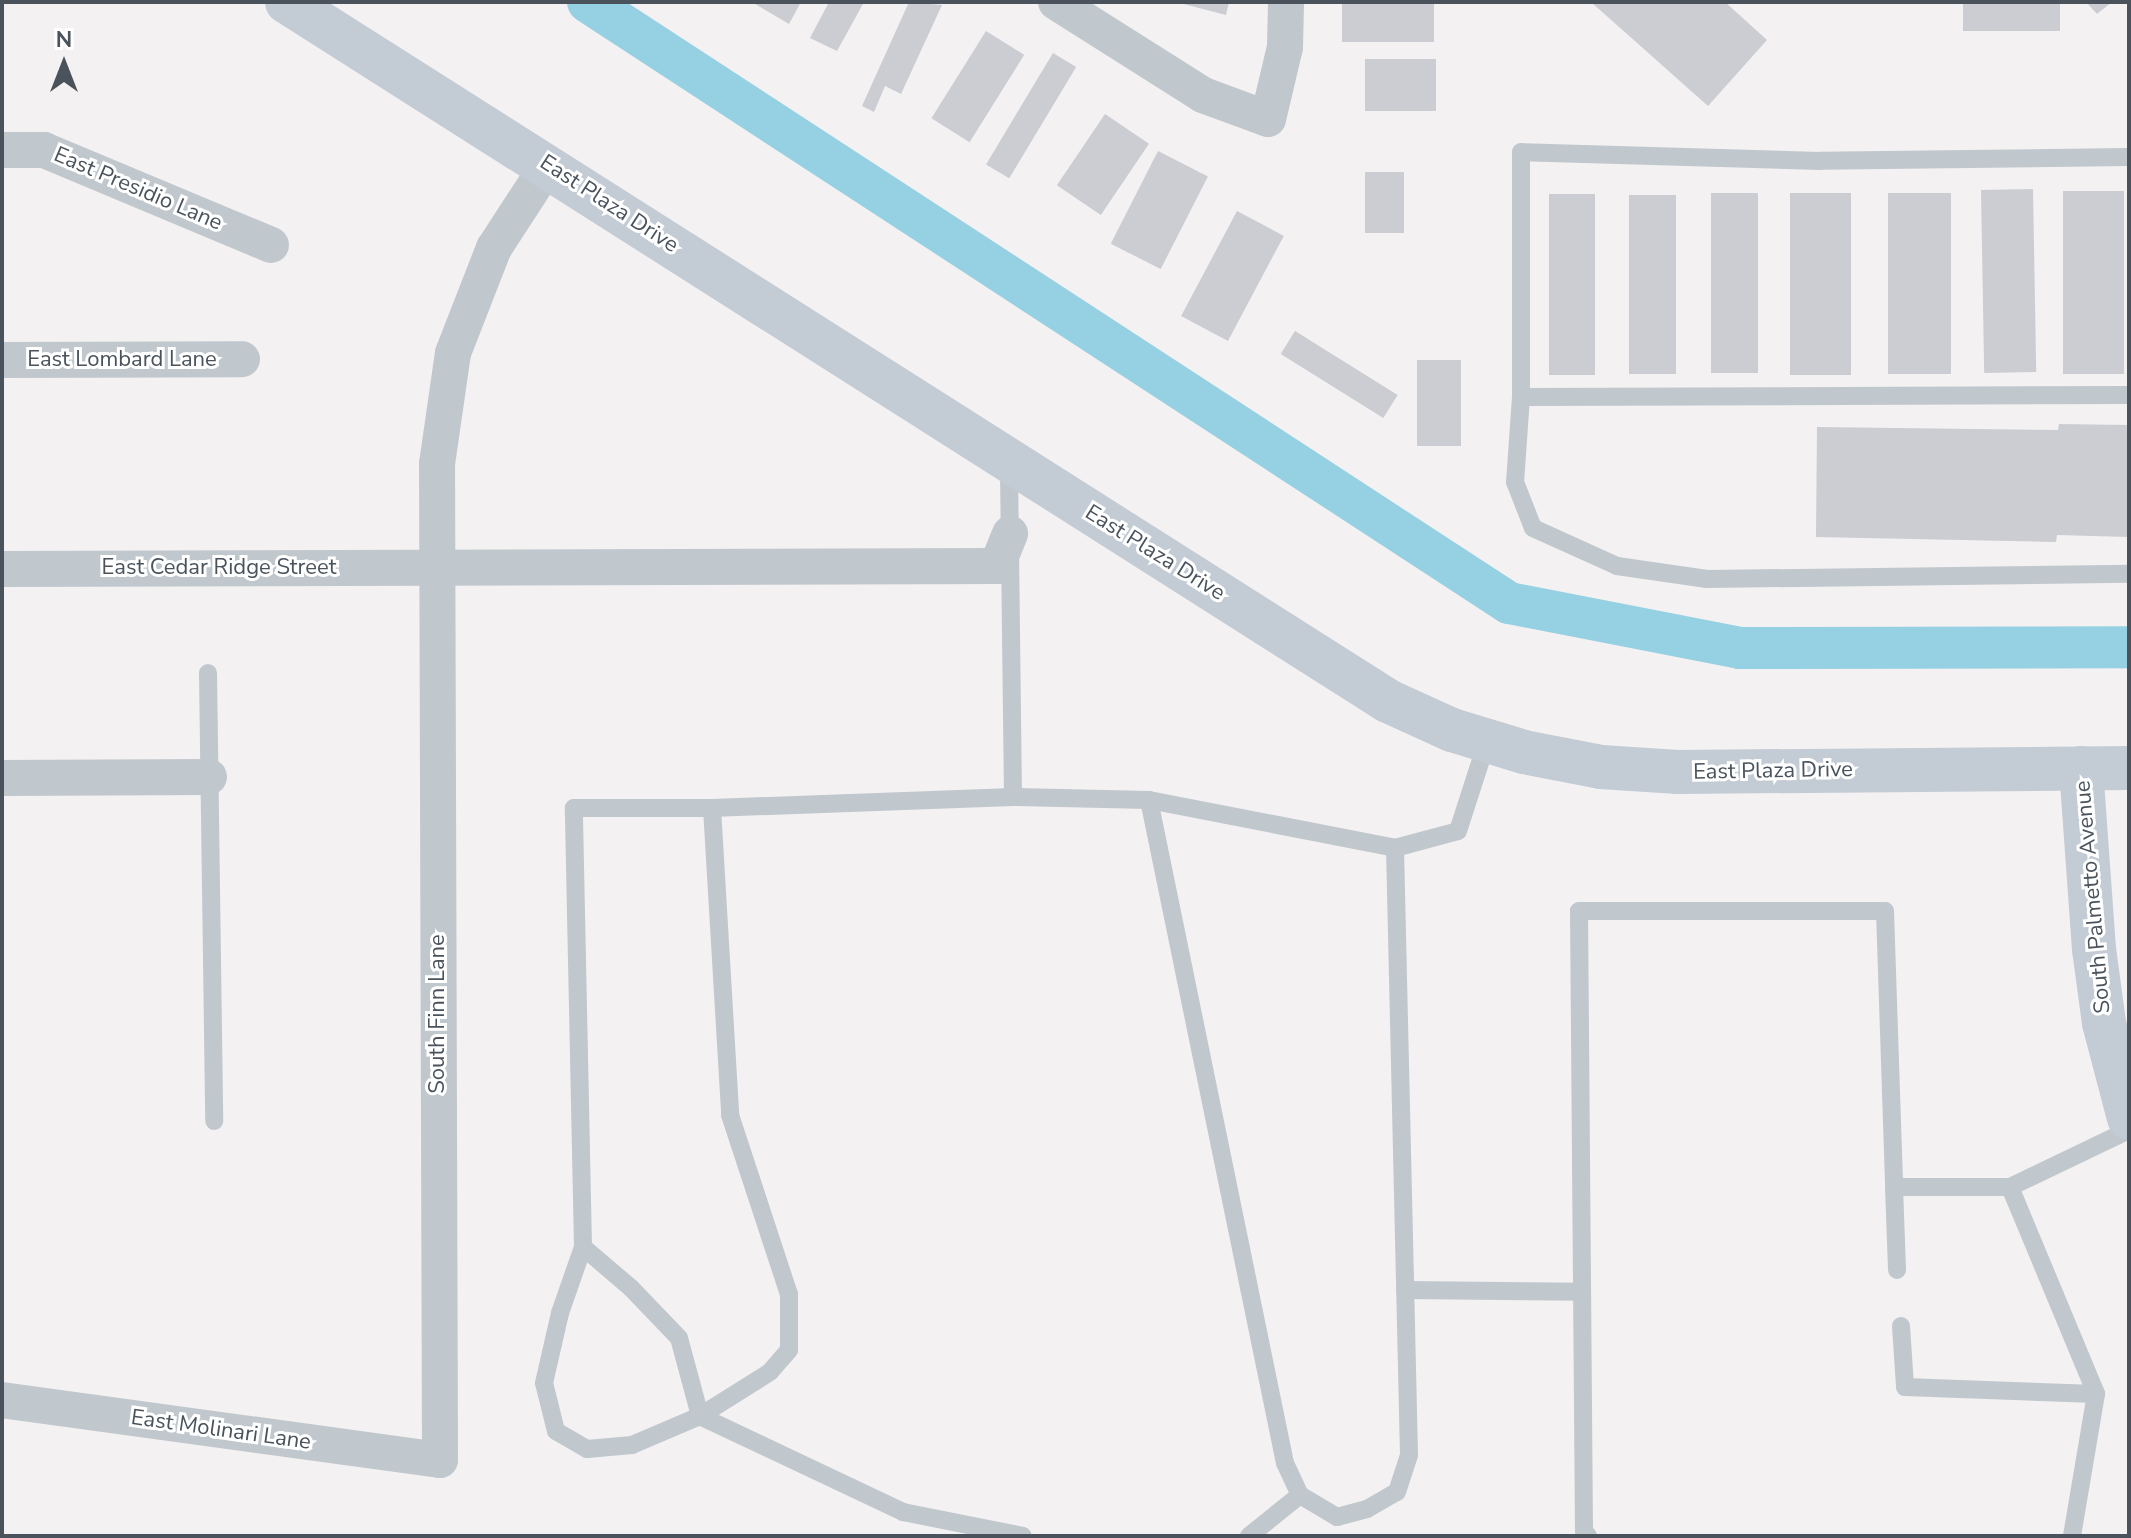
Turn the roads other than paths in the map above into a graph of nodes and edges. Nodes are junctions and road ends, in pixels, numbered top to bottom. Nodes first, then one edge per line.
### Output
1 (287, 2) edge
2 (1056, 2) edge
3 (1286, 2) edge
4 (2, 150) edge
5 (2129, 157) edge
6 (548, 165) junction
7 (271, 245) dead end
8 (242, 359) dead end
9 (2, 360) edge
10 (2129, 395) edge
11 (1521, 397) junction
12 (1009, 461) junction
13 (1010, 533) junction
14 (436, 568) junction
15 (2, 569) edge
16 (2129, 574) edge
17 (208, 673) dead end
18 (1487, 741) junction
19 (2081, 768) junction
20 (2129, 768) edge
21 (209, 777) junction
22 (2, 778) edge
23 (1013, 797) junction
24 (1149, 800) junction
25 (712, 808) junction
26 (1395, 848) junction
27 (2129, 1118) edge
28 (214, 1121) dead end
29 (2129, 1130) edge
30 (1894, 1187) junction
31 (2010, 1187) junction
32 (583, 1247) junction
33 (1897, 1270) dead end
34 (1405, 1290) junction
35 (1582, 1292) junction
36 (1901, 1326) dead end
37 (2096, 1394) junction
38 (2, 1400) edge
39 (700, 1416) junction
40 (440, 1460) joint
41 (1300, 1495) junction
42 (1023, 1536) edge
43 (1249, 1536) edge
44 (1588, 1536) edge
45 (2072, 1536) edge

1 - 6 street, East Plaza Drive
2 - 3 street
4 - 7 street, East Presidio Lane
5 - 11 lane
6 - 12 street, East Plaza Drive
6 - 14 street, South Finn Lane
8 - 9 street, East Lombard Lane
10 - 11 lane
11 - 16 lane
12 - 13 lane
12 - 18 street, East Plaza Drive
13 - 14 street, East Cedar Ridge Street
13 - 23 lane
14 - 15 street, East Cedar Ridge Street
14 - 40 street, South Finn Lane
17 - 21 lane
18 - 19 street, East Plaza Drive
18 - 26 lane
19 - 20 street, East Plaza Drive
19 - 27 street, South Palmetto Avenue
21 - 22 street
21 - 28 lane
23 - 24 lane
23 - 25 lane
24 - 26 lane
24 - 41 lane
25 - 32 lane
25 - 39 lane
26 - 34 lane
29 - 31 lane
30 - 31 lane
30 - 33 lane
30 - 35 lane
31 - 37 lane
32 - 39 lane
32 - 39 lane
34 - 35 lane
34 - 41 lane
35 - 44 lane
36 - 37 lane
37 - 45 lane
38 - 40 street, East Molinari Lane
39 - 42 lane
41 - 43 lane

